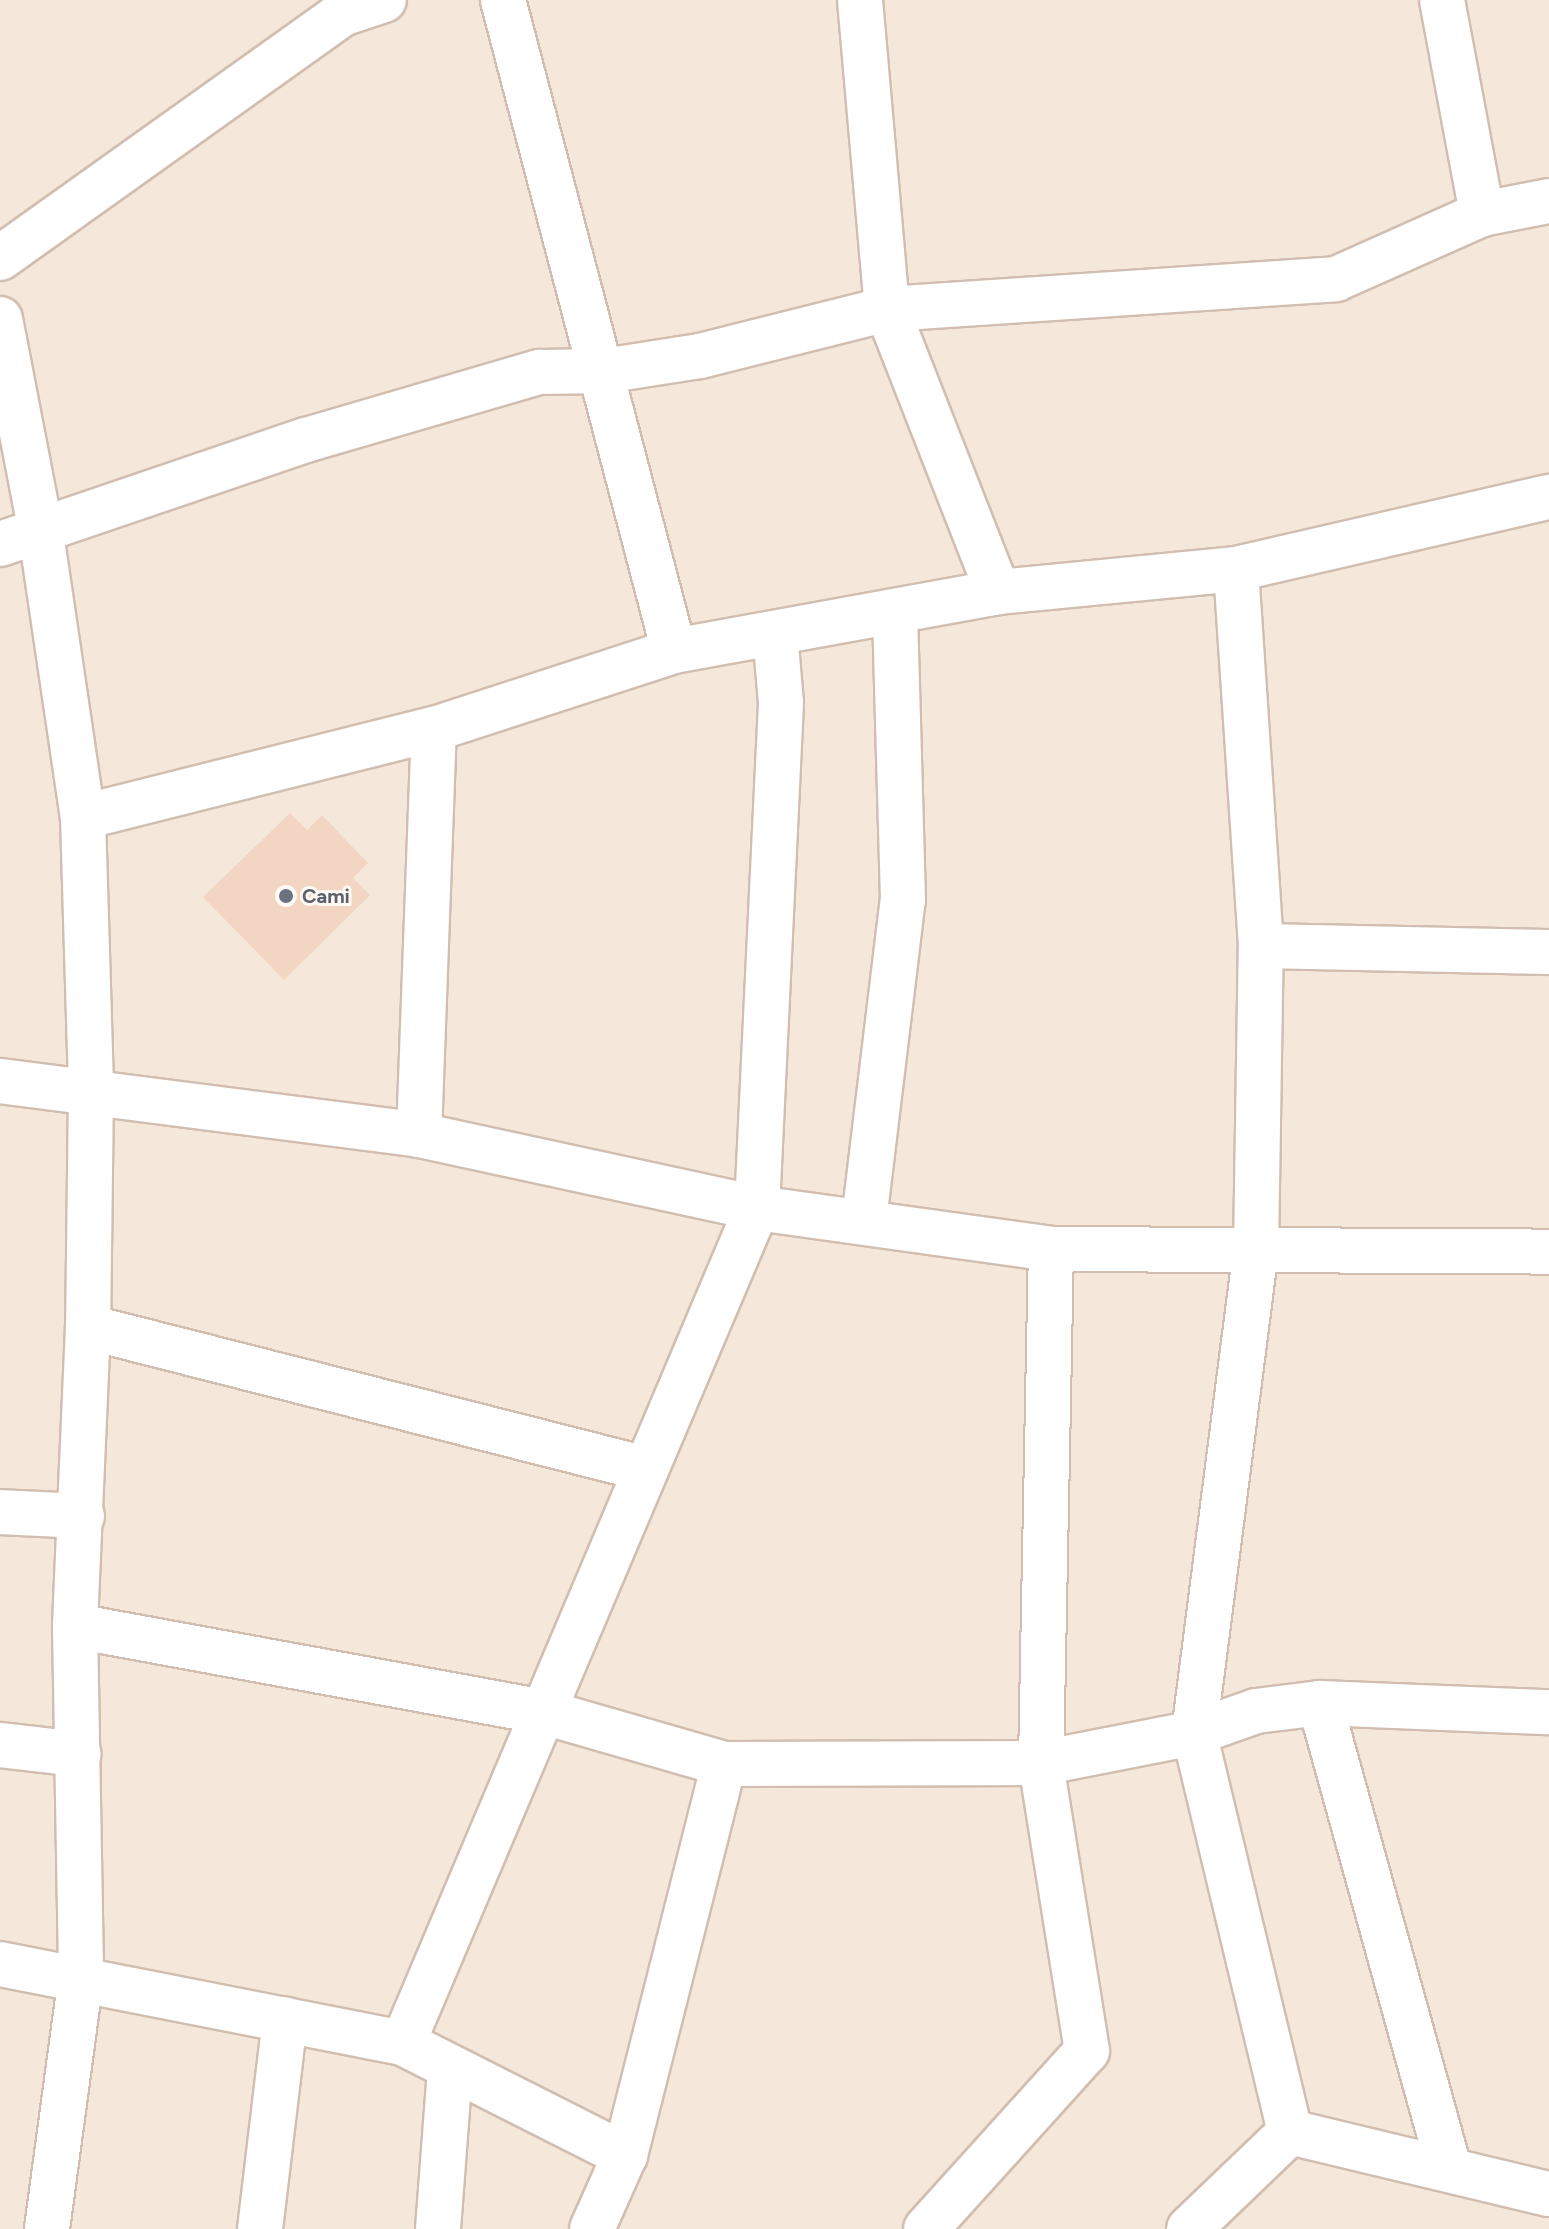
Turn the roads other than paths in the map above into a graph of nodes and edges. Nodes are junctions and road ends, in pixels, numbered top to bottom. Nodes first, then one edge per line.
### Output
1 (384, 0) edge
2 (503, 0) edge
3 (860, 0) edge
4 (1442, 0) edge
5 (1549, 201) edge
6 (1482, 214) junction
7 (0, 258) edge
8 (887, 309) junction
9 (0, 319) edge
10 (604, 371) junction
11 (1549, 497) edge
12 (40, 527) junction
13 (0, 544) edge
14 (1236, 569) junction
15 (998, 592) junction
16 (895, 612) junction
17 (775, 633) junction
18 (674, 651) junction
19 (434, 729) junction
20 (83, 817) junction
21 (1261, 946) junction
22 (1549, 952) edge
23 (0, 1081) edge
24 (91, 1089) junction
25 (419, 1135) junction
26 (757, 1208) junction
27 (864, 1220) junction
28 (1051, 1249) junction
29 (1256, 1251) junction
30 (1549, 1252) edge
31 (88, 1327) junction
32 (646, 1469) junction
33 (0, 1512) edge
34 (82, 1516) junction
35 (75, 1626) junction
36 (1320, 1703) junction
37 (1548, 1710) edge
38 (544, 1712) junction
39 (1194, 1733) junction
40 (0, 1745) edge
41 (78, 1754) junction
42 (1041, 1763) junction
43 (724, 1764) junction
44 (0, 1964) edge
45 (81, 1977) junction
46 (285, 2019) junction
47 (403, 2043) junction
48 (450, 2069) junction
49 (1290, 2132) junction
50 (625, 2155) junction
51 (1449, 2167) junction
52 (1549, 2194) edge
53 (47, 2229) edge
54 (260, 2229) edge
55 (438, 2229) edge
56 (592, 2229) edge
57 (926, 2229) edge
58 (1189, 2229) edge

1 - 7 street
2 - 10 street
3 - 8 street
4 - 6 street
5 - 6 street
6 - 8 street
8 - 10 street
8 - 15 street
9 - 12 street
10 - 12 street
10 - 18 street
11 - 14 street
12 - 13 street
12 - 20 street
14 - 15 street
14 - 21 street
15 - 16 street
16 - 17 street
16 - 27 street
17 - 18 street
17 - 26 street
18 - 19 street
19 - 20 street
19 - 25 street
20 - 24 street
21 - 22 street
21 - 29 street
23 - 24 street
24 - 25 street
24 - 31 street
25 - 26 street
26 - 27 street
26 - 32 street
27 - 28 street
28 - 29 street
28 - 42 street
29 - 30 street
29 - 39 street
31 - 32 street
31 - 34 street
32 - 38 street
33 - 34 street
34 - 35 street
35 - 38 street
35 - 41 street
36 - 37 street
36 - 39 street
36 - 51 street
38 - 43 street
38 - 47 street
39 - 42 street
39 - 49 street
40 - 41 street
41 - 45 street
42 - 43 street
42 - 57 street
43 - 50 street
44 - 45 street
45 - 46 street
45 - 53 street
46 - 47 street
46 - 54 street
47 - 48 street
48 - 50 street
48 - 55 street
49 - 51 street
49 - 58 street
50 - 56 street
51 - 52 street

